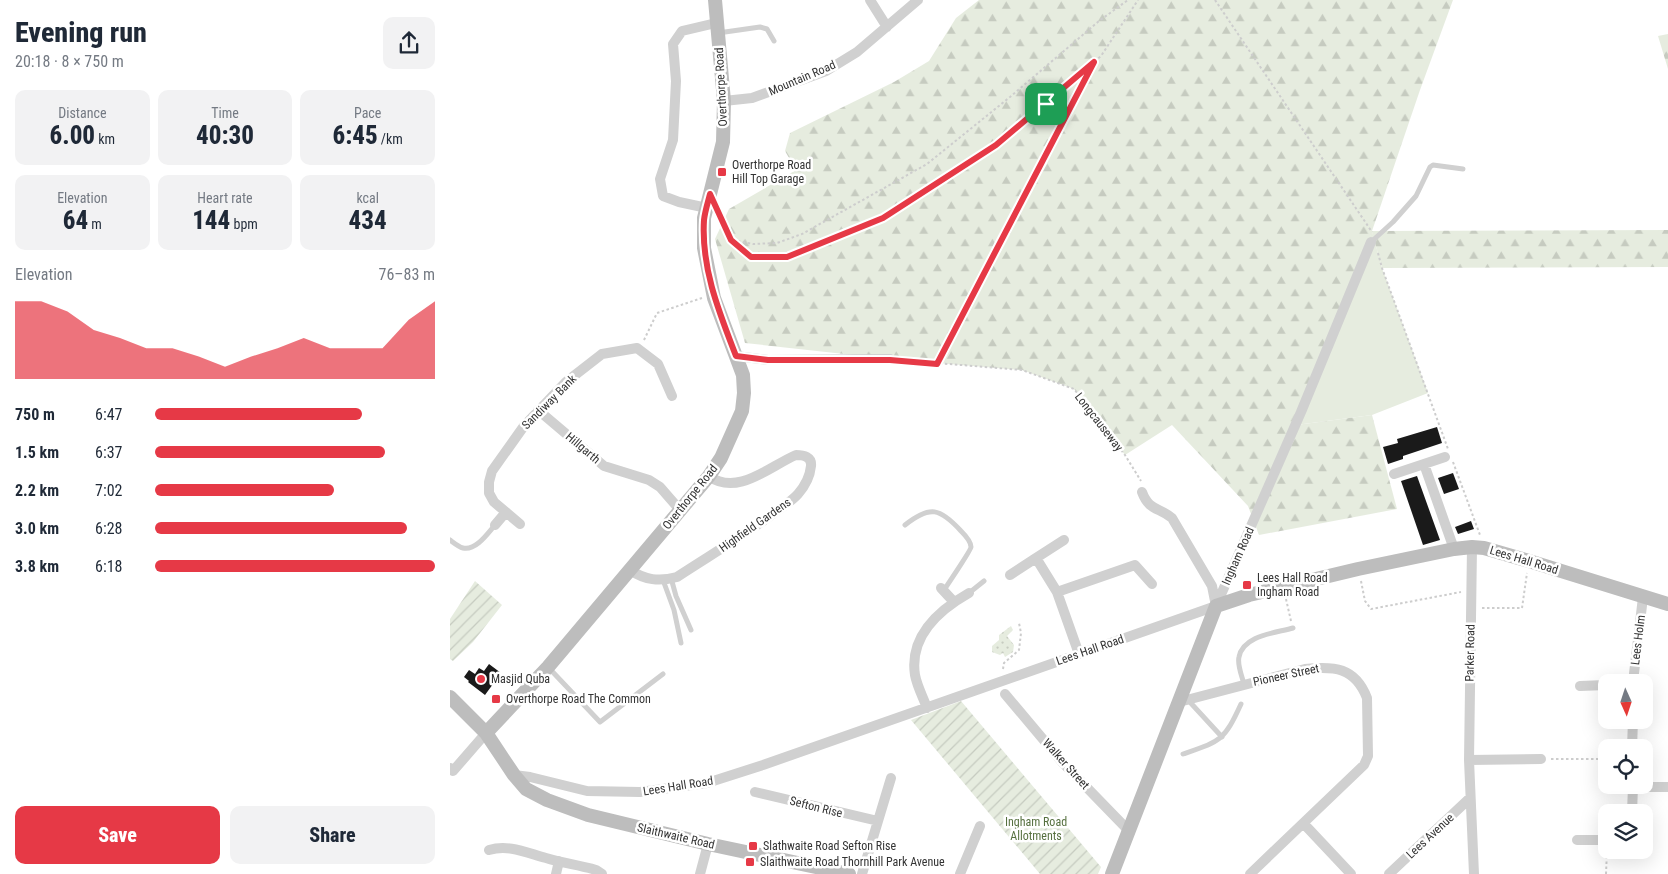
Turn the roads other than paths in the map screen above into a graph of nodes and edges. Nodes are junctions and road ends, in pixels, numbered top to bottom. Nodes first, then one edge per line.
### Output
1 (715, 0) edge
2 (870, 0) edge
3 (918, 0) edge
4 (887, 27) junction
5 (717, 28) junction
6 (774, 41) dead end
7 (724, 101) junction
8 (1463, 168) dead end
9 (707, 208) junction
10 (1371, 242) joint
11 (736, 356) junction
12 (890, 360) road end
13 (672, 396) dead end
14 (538, 410) junction
15 (1445, 457) dead end
16 (1424, 464) junction
17 (1394, 474) dead end
18 (709, 476) junction
19 (1142, 492) road end
20 (680, 510) junction
21 (506, 512) junction
22 (520, 524) dead end
23 (495, 525) joint
24 (905, 525) dead end
25 (450, 540) edge
26 (1064, 540) dead end
27 (1472, 547) junction
28 (1454, 549) junction
29 (1036, 558) junction
30 (630, 570) junction
31 (1010, 575) dead end
32 (667, 579) junction
33 (984, 581) dead end
34 (1152, 584) dead end
35 (943, 589) joint
36 (1057, 592) junction
37 (969, 593) joint
38 (1643, 598) junction
39 (954, 602) junction
40 (1668, 604) edge
41 (1216, 606) junction
42 (1293, 628) road end
43 (691, 630) dead end
44 (681, 643) dead end
45 (1078, 654) junction
46 (548, 667) junction
47 (663, 674) dead end
48 (1634, 674) edge
49 (1244, 684) junction
50 (1580, 686) dead end
51 (1598, 686) edge
52 (1005, 694) dead end
53 (450, 697) edge
54 (1183, 701) junction
55 (1241, 704) dead end
56 (927, 708) junction
57 (486, 733) junction
58 (1222, 737) junction
59 (1183, 754) dead end
60 (1541, 759) road end
61 (1469, 760) junction
62 (450, 768) edge
63 (514, 775) junction
64 (891, 778) dead end
65 (1653, 787) edge
66 (1668, 787) edge
67 (755, 792) dead end
68 (1470, 798) junction
69 (878, 821) junction
70 (1304, 824) junction
71 (980, 826) dead end
72 (1129, 831) junction
73 (1578, 840) dead end
74 (1598, 840) edge
75 (708, 844) junction
76 (489, 850) dead end
77 (560, 861) junction
78 (1114, 873) edge
79 (556, 874) edge
80 (602, 874) edge
81 (700, 874) edge
82 (849, 874) edge
83 (862, 874) edge
84 (960, 874) edge
85 (1250, 874) edge
86 (1351, 874) edge
87 (1389, 874) edge
88 (1474, 874) edge

1 - 5 street, Overthorpe Road
2 - 4 street
3 - 4 street, Mountain Road
4 - 7 street, Mountain Road
5 - 6 lane
5 - 7 street, Overthorpe Road
5 - 9 street
7 - 9 street, Overthorpe Road
8 - 10 lane
9 - 11 street, Overthorpe Road
10 - 41 street, Ingham Road
11 - 12 street
11 - 18 street, Overthorpe Road
13 - 14 street, Sandiway Bank
14 - 20 street, Hillgarth
14 - 21 street, Sandiway Bank
15 - 16 street
16 - 17 street
16 - 28 street
18 - 20 street, Overthorpe Road
18 - 32 street, Highfield Gardens
19 - 41 street
20 - 30 street, Overthorpe Road
21 - 22 street, Sandiway Bank
21 - 23 street
23 - 25 lane
24 - 35 lane
26 - 29 street
27 - 28 street, Lees Hall Road
27 - 38 street, Lees Hall Road
27 - 61 street, Parker Road
28 - 41 street, Lees Hall Road
29 - 31 street
29 - 36 street
30 - 32 street
30 - 46 street, Overthorpe Road
32 - 43 lane
32 - 44 lane
33 - 37 lane
34 - 36 street
35 - 39 street
36 - 45 street
37 - 39 street
38 - 40 street, Lees Hall Road
38 - 48 street, Lees Holm
39 - 56 street
41 - 45 street, Lees Hall Road
41 - 54 street, Ingham Road
42 - 49 lane
45 - 56 street, Lees Hall Road
46 - 47 lane
46 - 57 street, Overthorpe Road
49 - 54 street, Pioneer Street
49 - 70 street, Pioneer Street
50 - 51 street
52 - 72 street, Walker Street
53 - 57 street, Slaithwaite Road
54 - 58 lane
54 - 72 street, Ingham Road
55 - 58 lane
56 - 63 street, Lees Hall Road
57 - 62 street
57 - 63 street, Slaithwaite Road
58 - 59 lane
60 - 61 street
61 - 68 street, Parker Road
63 - 75 street, Slaithwaite Road
64 - 69 street
65 - 66 street
67 - 69 street, Sefton Rise
68 - 87 street, Lees Avenue
68 - 88 street, Parker Road
69 - 83 street
70 - 85 street, Pioneer Street
70 - 86 street
71 - 84 street
72 - 78 street, Ingham Road
73 - 74 street
75 - 81 street
75 - 82 street, Slaithwaite Road
76 - 77 street
77 - 79 street
77 - 80 street

